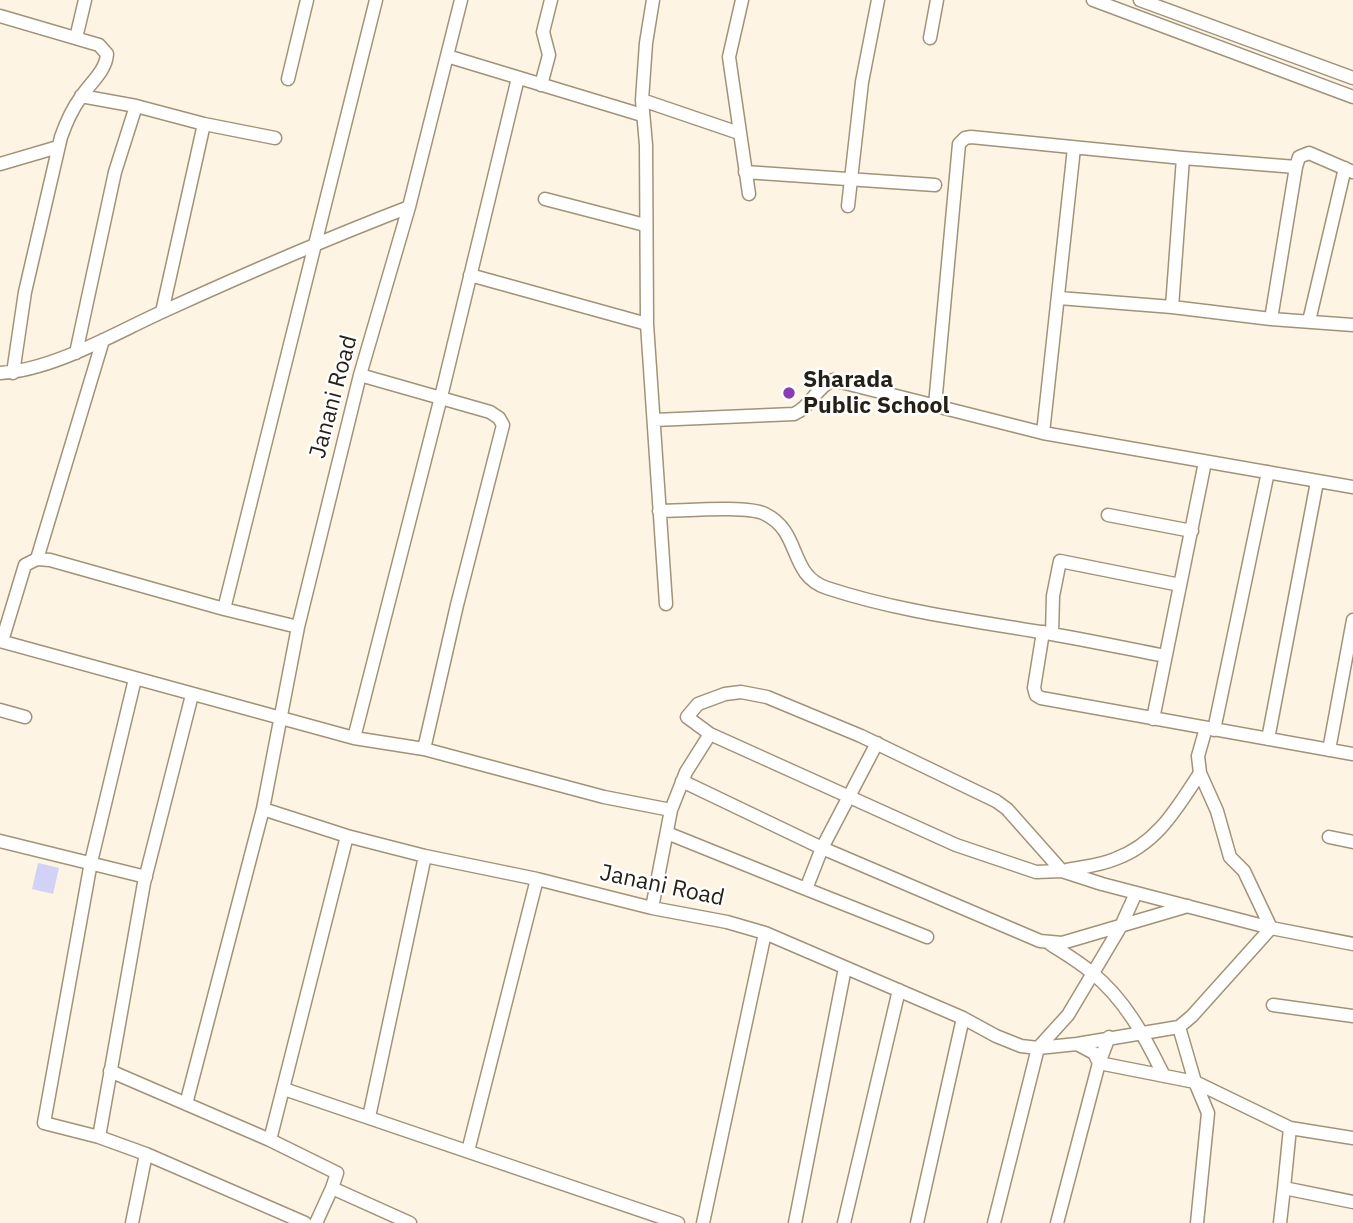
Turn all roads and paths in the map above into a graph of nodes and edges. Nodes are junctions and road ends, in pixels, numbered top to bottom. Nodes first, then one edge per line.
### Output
1 (85, 0) edge
2 (307, 0) edge
3 (376, 0) edge
4 (461, 0) edge
5 (551, 0) edge
6 (653, 0) edge
7 (742, 0) edge
8 (878, 0) edge
9 (937, 0) edge
10 (1093, 0) edge
11 (1140, 0) edge
12 (0, 16) edge
13 (930, 37) dead end
14 (76, 38) junction
15 (447, 56) junction
16 (518, 78) junction
17 (1353, 78) edge
18 (288, 79) dead end
19 (541, 85) junction
20 (81, 96) junction
21 (1353, 97) edge
22 (642, 100) junction
23 (136, 106) junction
24 (642, 115) junction
25 (204, 124) junction
26 (739, 133) junction
27 (275, 138) dead end
28 (58, 146) junction
29 (1074, 148) junction
30 (1183, 158) junction
31 (0, 164) edge
32 (1296, 167) junction
33 (1349, 170) edge
34 (745, 172) junction
35 (851, 179) junction
36 (934, 185) dead end
37 (749, 194) dead end
38 (545, 199) dead end
39 (848, 206) dead end
40 (409, 207) junction
41 (645, 225) junction
42 (314, 243) junction
43 (470, 275) junction
44 (1059, 298) junction
45 (1172, 307) junction
46 (162, 312) junction
47 (1271, 319) junction
48 (1309, 321) junction
49 (647, 324) junction
50 (1353, 325) edge
51 (103, 340) junction
52 (76, 352) junction
53 (6, 373) edge
54 (359, 375) junction
55 (441, 397) junction
56 (935, 405) junction
57 (654, 420) junction
58 (1043, 433) junction
59 (1205, 462) junction
60 (1268, 472) junction
61 (1317, 481) junction
62 (1353, 487) edge
63 (659, 511) junction
64 (1108, 515) dead end
65 (1192, 531) junction
66 (37, 559) junction
67 (1180, 585) junction
68 (666, 604) dead end
69 (224, 609) junction
70 (1353, 620) edge
71 (298, 627) junction
72 (1048, 633) junction
73 (1, 641) edge
74 (1165, 656) junction
75 (135, 679) junction
76 (192, 695) junction
77 (0, 710) edge
78 (25, 717) dead end
79 (281, 718) junction
80 (1153, 719) junction
81 (1210, 729) junction
82 (710, 734) junction
83 (355, 738) junction
84 (1268, 739) junction
85 (877, 743) junction
86 (424, 749) junction
87 (1329, 750) junction
88 (1353, 754) edge
89 (1200, 773) junction
90 (682, 781) junction
91 (849, 797) junction
92 (263, 809) junction
93 (670, 810) junction
94 (667, 833) junction
95 (347, 836) junction
96 (1329, 837) dead end
97 (0, 842) edge
98 (1353, 842) edge
99 (822, 848) junction
100 (425, 856) junction
101 (91, 862) junction
102 (1062, 871) junction
103 (146, 877) junction
104 (537, 879) junction
105 (806, 889) junction
106 (1136, 892) junction
107 (1189, 906) junction
108 (652, 908) junction
109 (1121, 926) junction
110 (1271, 928) junction
111 (765, 933) junction
112 (927, 937) dead end
113 (1048, 942) junction
114 (1353, 944) edge
115 (845, 968) junction
116 (1093, 972) junction
117 (899, 990) junction
118 (1273, 1005) dead end
119 (1353, 1016) edge
120 (963, 1018) junction
121 (1179, 1027) junction
122 (1142, 1031) junction
123 (1110, 1037) junction
124 (1077, 1044) junction
125 (1038, 1048) junction
126 (1099, 1063) junction
127 (110, 1071) junction
128 (1164, 1076) junction
129 (1195, 1082) junction
130 (284, 1089) junction
131 (186, 1104) junction
132 (369, 1117) junction
133 (1290, 1128) junction
134 (99, 1137) junction
135 (1353, 1138) edge
136 (270, 1140) junction
137 (468, 1152) junction
138 (146, 1154) junction
139 (332, 1188) junction
140 (1284, 1188) junction
141 (1353, 1202) edge
142 (382, 1217) edge
143 (132, 1223) edge
144 (304, 1223) edge
145 (316, 1223) edge
146 (410, 1223) edge
147 (678, 1223) edge
148 (704, 1223) edge
149 (795, 1223) edge
150 (844, 1223) edge
151 (916, 1223) edge
152 (994, 1223) edge
153 (1057, 1223) edge
154 (1197, 1223) edge
155 (1280, 1223) edge

1 - 14 street
2 - 18 street
3 - 42 street
4 - 15 street, Janani Road
5 - 19 street
6 - 22 street
7 - 26 street
8 - 35 street
9 - 13 street
10 - 21 street
11 - 17 street
12 - 14 street
14 - 20 street
15 - 16 street
15 - 40 street, Janani Road
16 - 19 street
16 - 43 street
19 - 24 street
20 - 23 street
20 - 28 street
22 - 24 street
22 - 26 street
23 - 25 street
23 - 52 street
24 - 41 street
25 - 27 street
25 - 46 street
26 - 34 street
28 - 31 street
28 - 53 street
29 - 30 street
29 - 44 street
29 - 56 street
30 - 32 street
30 - 45 street
32 - 33 street
32 - 47 street
33 - 48 street
34 - 35 street
34 - 37 street
35 - 36 street
35 - 39 street
38 - 41 street
40 - 42 street
40 - 54 street, Janani Road
41 - 49 street
42 - 46 street
42 - 69 street
43 - 49 street
43 - 55 street
44 - 45 street
44 - 58 street
45 - 47 street
46 - 51 street
47 - 48 street
48 - 50 street
49 - 57 street
51 - 52 street
51 - 66 street
52 - 53 street
54 - 55 street
54 - 71 street, Janani Road
55 - 83 street
55 - 86 street
56 - 57 street
56 - 58 street
57 - 63 street
58 - 59 street
59 - 60 street
59 - 65 street
60 - 61 street
60 - 81 street
61 - 62 street
61 - 84 street
63 - 68 street
63 - 72 street
64 - 65 street
65 - 67 street
66 - 69 street
66 - 73 street
67 - 72 street
67 - 74 street
69 - 71 street
70 - 87 street
71 - 79 street, Janani Road
72 - 74 street
72 - 80 street
73 - 75 street
74 - 80 street
75 - 76 street
75 - 101 street
76 - 79 street
76 - 103 street
77 - 78 street
79 - 83 street
79 - 92 street, Janani Road
80 - 81 street
81 - 84 street
81 - 89 street
82 - 85 street
82 - 90 street
82 - 91 street
83 - 86 street
84 - 87 street
85 - 91 street
85 - 102 street
86 - 93 street
87 - 88 street
89 - 102 street
89 - 110 street
90 - 93 street
90 - 99 street
91 - 99 street
91 - 102 street
92 - 95 street, Janani Road
92 - 131 street, Janani Road
93 - 94 street
94 - 105 street
94 - 108 street
95 - 100 street, Janani Road
95 - 130 street
96 - 98 street
97 - 101 street
99 - 105 street
99 - 113 street
100 - 104 street, Janani Road
100 - 132 street
101 - 103 street
101 - 134 street
102 - 106 street
103 - 127 street
104 - 108 street, Janani Road
104 - 137 street
105 - 112 street
106 - 107 street
106 - 109 street
107 - 109 street
107 - 110 street
108 - 111 street, Janani Road
109 - 113 street
109 - 116 street
110 - 114 street
110 - 121 street
111 - 115 street, Janani Road
111 - 148 street
113 - 116 street
115 - 117 street, Janani Road
115 - 149 street
116 - 122 street
116 - 125 street
117 - 120 street, Janani Road
117 - 150 street
118 - 119 street
120 - 125 street, Janani Road
120 - 151 street
121 - 122 street
121 - 129 street
122 - 123 street
122 - 128 street
123 - 124 street
123 - 126 street
124 - 125 street
124 - 126 street
125 - 152 street
126 - 128 street
126 - 153 street
127 - 131 street
127 - 134 street
128 - 129 street
129 - 133 street
129 - 154 street
130 - 132 street
130 - 136 street
131 - 136 street
132 - 137 street
133 - 135 street
133 - 140 street
134 - 138 street
136 - 139 street
137 - 147 street
138 - 143 street
138 - 144 street
139 - 142 street
139 - 145 street
140 - 141 street
140 - 155 street
142 - 146 street

